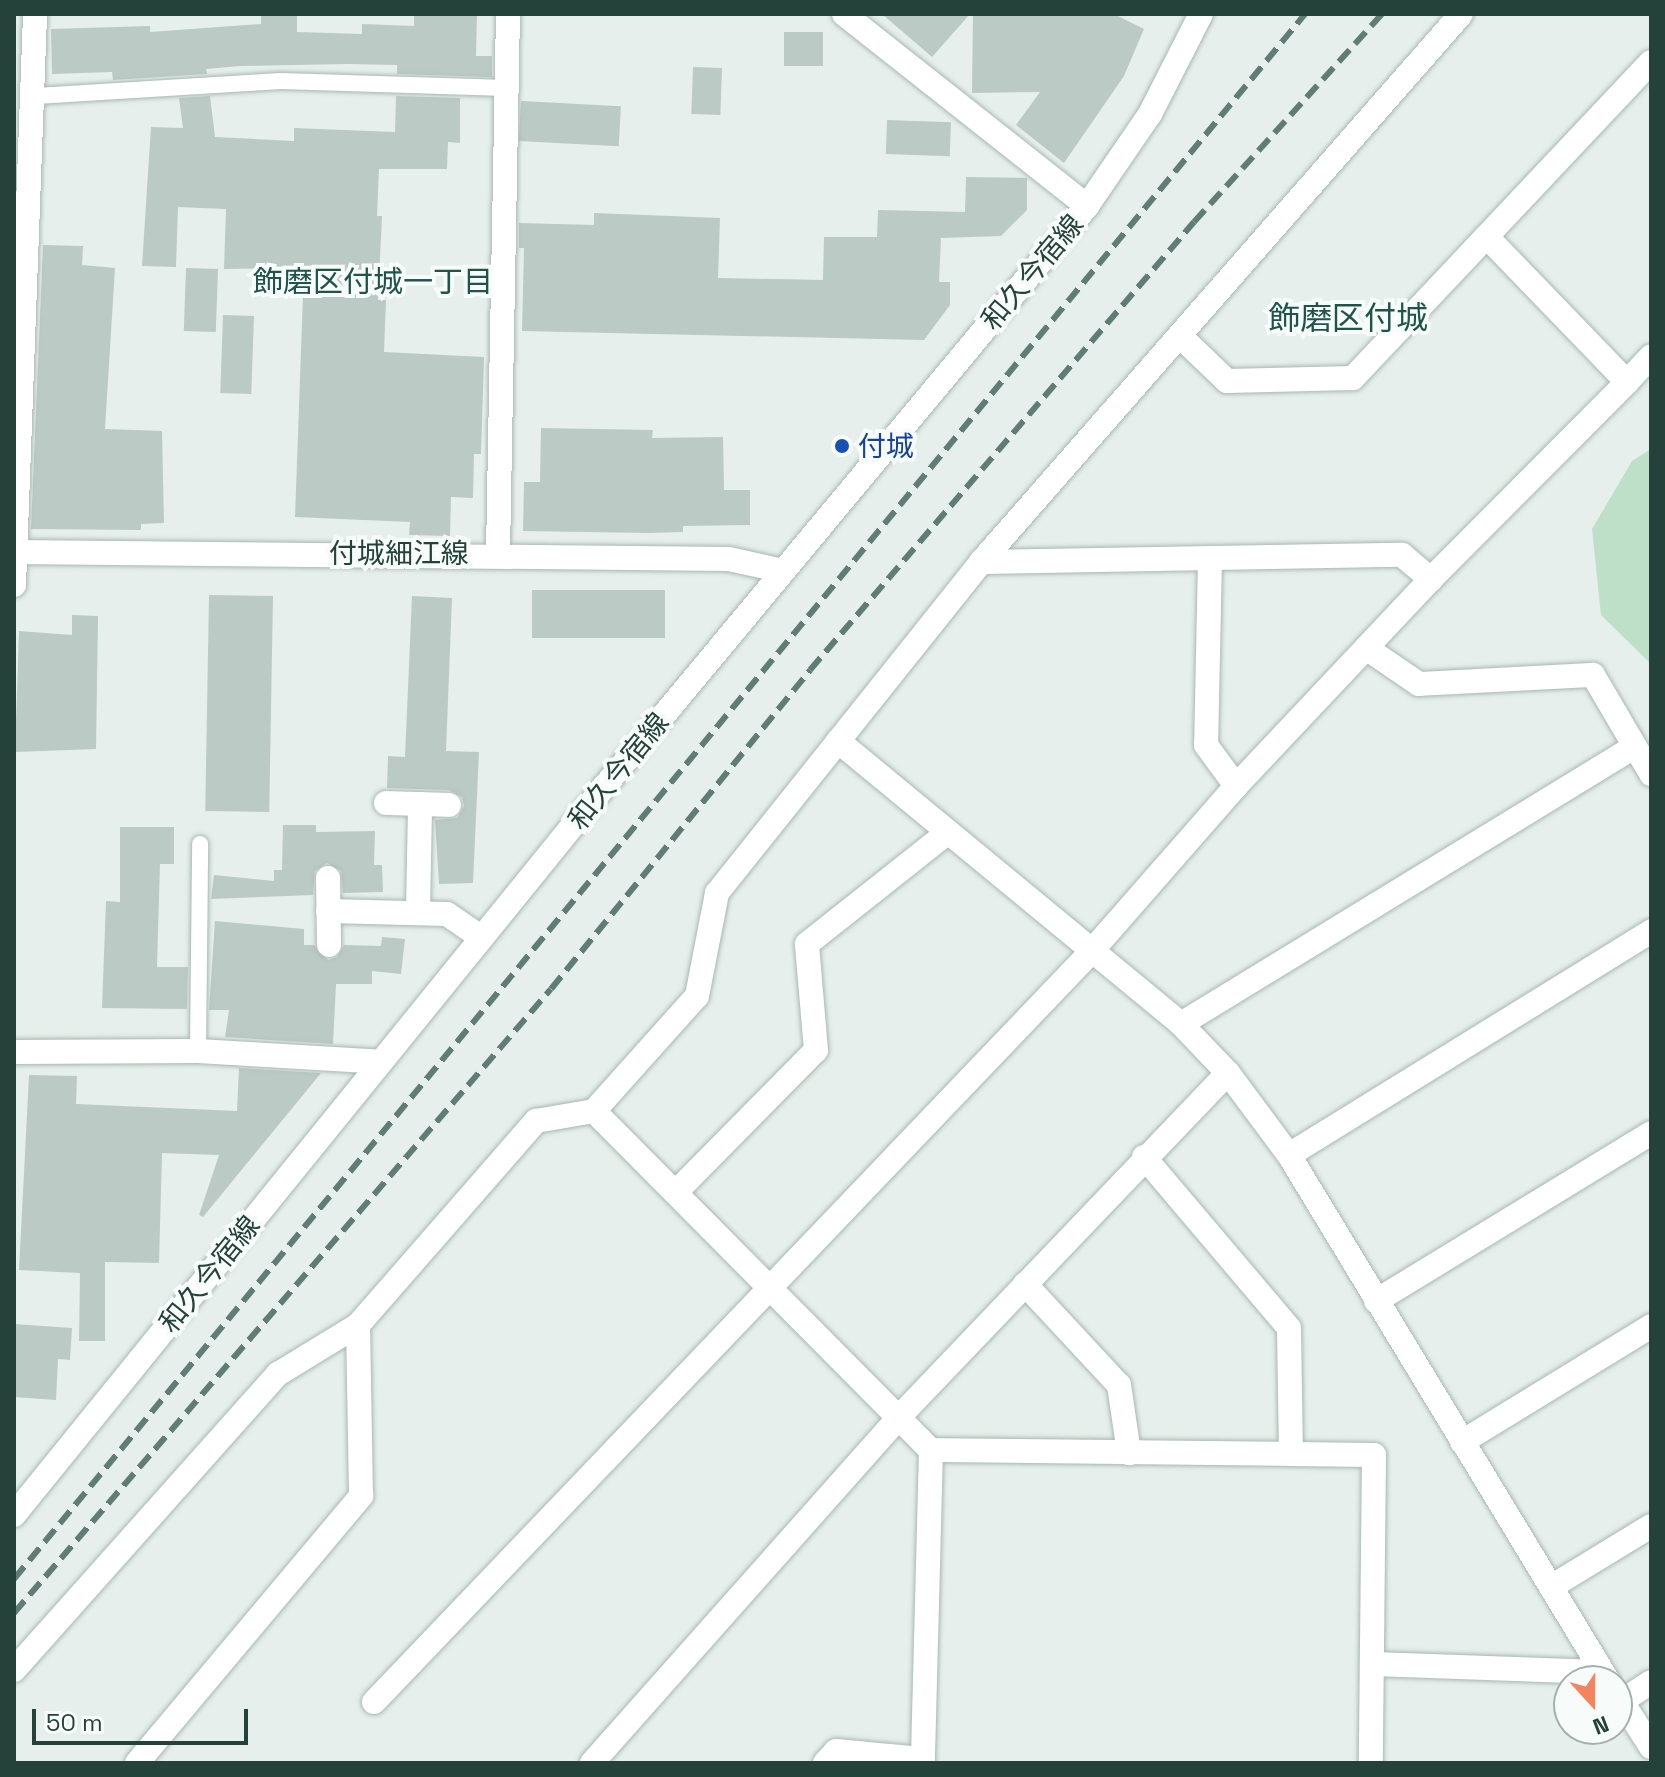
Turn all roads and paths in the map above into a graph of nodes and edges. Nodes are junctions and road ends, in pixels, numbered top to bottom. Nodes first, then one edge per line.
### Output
1 (35, 14) edge
2 (508, 14) edge
3 (844, 14) edge
4 (1201, 14) edge
5 (1461, 14) edge
6 (1651, 62) edge
7 (28, 82) edge
8 (507, 88) junction
9 (1087, 206) junction
10 (1487, 237) junction
11 (1180, 336) junction
12 (1651, 356) edge
13 (1627, 382) junction
14 (15, 552) edge
15 (498, 553) junction
16 (1210, 559) junction
17 (981, 562) junction
18 (783, 571) junction
19 (1431, 579) junction
20 (14, 585) edge
21 (1366, 648) junction
22 (838, 741) junction
23 (1634, 747) junction
24 (1651, 774) edge
25 (1236, 786) junction
26 (386, 803) dead end
27 (420, 804) junction
28 (449, 805) dead end
29 (947, 833) junction
30 (200, 844) dead end
31 (328, 878) dead end
32 (328, 911) junction
33 (418, 912) junction
34 (1651, 931) edge
35 (482, 938) junction
36 (329, 945) dead end
37 (1090, 953) junction
38 (1181, 1024) junction
39 (198, 1051) junction
40 (14, 1052) edge
41 (381, 1062) junction
42 (1228, 1073) junction
43 (594, 1111) junction
44 (1651, 1133) edge
45 (1289, 1155) junction
46 (1144, 1157) junction
47 (676, 1192) junction
48 (1025, 1284) junction
49 (768, 1285) junction
50 (1376, 1301) junction
51 (358, 1325) junction
52 (1651, 1326) edge
53 (899, 1417) junction
54 (1462, 1442) junction
55 (931, 1450) junction
56 (1129, 1453) junction
57 (1291, 1454) junction
58 (14, 1515) edge
59 (1651, 1526) edge
60 (1551, 1587) junction
61 (1372, 1664) junction
62 (1599, 1665) edge
63 (14, 1670) edge
64 (1553, 1681) edge
65 (374, 1702) dead end
66 (1633, 1719) edge
67 (1651, 1747) edge
68 (923, 1761) edge
69 (137, 1763) edge
70 (592, 1763) edge
71 (825, 1763) edge
72 (1371, 1763) edge

1 - 7 street
2 - 8 street
3 - 9 street
4 - 9 street, 和久今宿線
5 - 11 street
6 - 10 street
7 - 8 lane
7 - 14 street
8 - 15 street
9 - 18 street, 和久今宿線
10 - 11 street
10 - 13 street
11 - 17 street
12 - 13 street
13 - 19 street
14 - 15 street, 付城細江線
14 - 20 street
15 - 18 street, 付城細江線
16 - 17 street
16 - 19 street
16 - 25 street
17 - 22 street
18 - 35 street, 和久今宿線
19 - 21 street
21 - 23 street
21 - 25 street
22 - 29 street
22 - 43 street
23 - 24 street
23 - 38 street
25 - 37 street
26 - 27 street
27 - 28 street
27 - 33 street
29 - 37 street
29 - 47 street
30 - 39 lane
31 - 32 street
32 - 33 street
32 - 36 street
33 - 35 street
34 - 45 street
35 - 41 street, 和久今宿線
37 - 38 street
37 - 49 street
38 - 42 street
39 - 40 street
39 - 41 street
41 - 58 street, 和久今宿線
42 - 45 street
42 - 46 street
43 - 47 street
43 - 51 street
44 - 50 street
45 - 50 street
46 - 48 street
46 - 57 street
47 - 49 street
48 - 53 street
48 - 56 street
49 - 53 street
49 - 65 street
50 - 54 street
51 - 63 street
51 - 69 street
52 - 54 street
53 - 55 street
53 - 70 street
54 - 60 street
55 - 56 street
55 - 68 street
56 - 57 street
57 - 61 street
59 - 60 street
60 - 62 street
61 - 64 street
61 - 72 street
66 - 67 street
68 - 71 street

